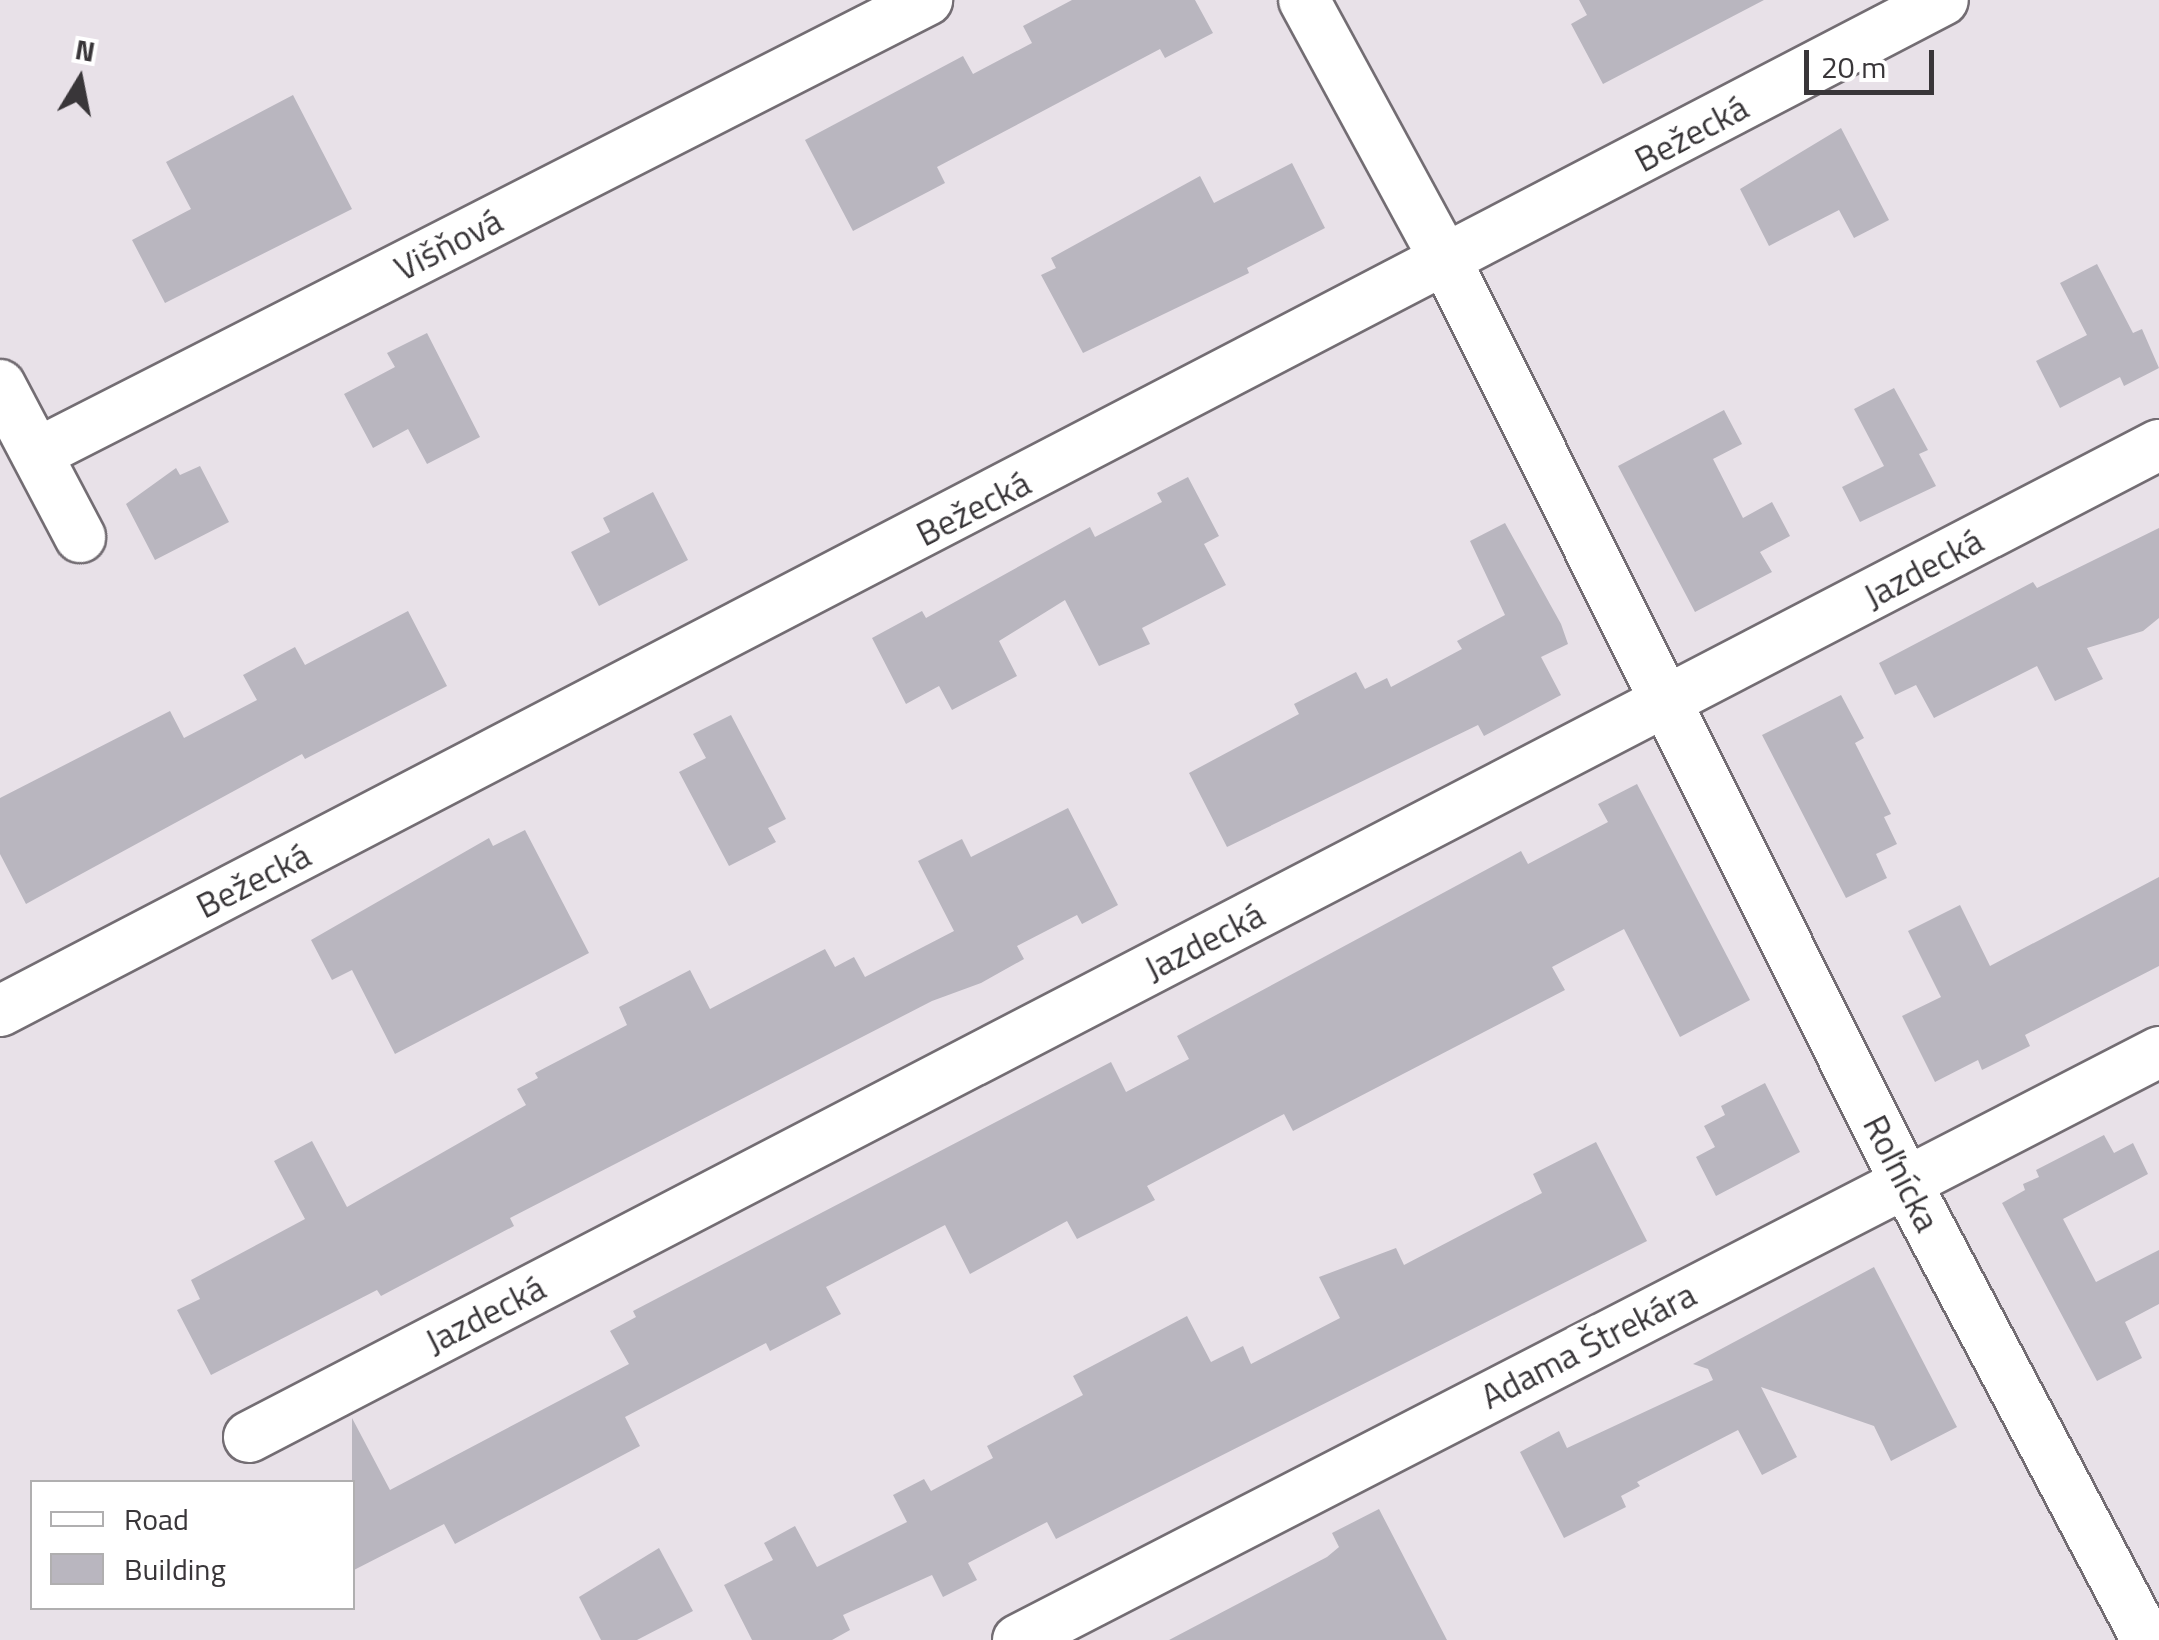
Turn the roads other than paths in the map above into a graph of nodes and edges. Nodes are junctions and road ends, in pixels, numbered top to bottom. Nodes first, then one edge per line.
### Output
1 (927, 0) edge
2 (1304, 0) edge
3 (1943, 0) edge
4 (1447, 263) junction
5 (0, 385) edge
6 (2159, 444) edge
7 (38, 453) junction
8 (80, 538) dead end
9 (1667, 702) junction
10 (0, 1011) edge
11 (2159, 1052) edge
12 (1905, 1181) junction
13 (249, 1436) dead end
14 (1018, 1640) edge
15 (2147, 1640) edge

1 - 7 street, Višňová
2 - 4 street, Roľnícka
3 - 4 street, Bežecká
4 - 9 street, Roľnícka
4 - 10 street, Bežecká
5 - 7 street
6 - 9 street, Jazdecká
7 - 8 street
9 - 12 street, Roľnícka
9 - 13 street, Jazdecká
11 - 12 street, Adama Štrekára
12 - 14 street, Adama Štrekára
12 - 15 street, Roľnícka

